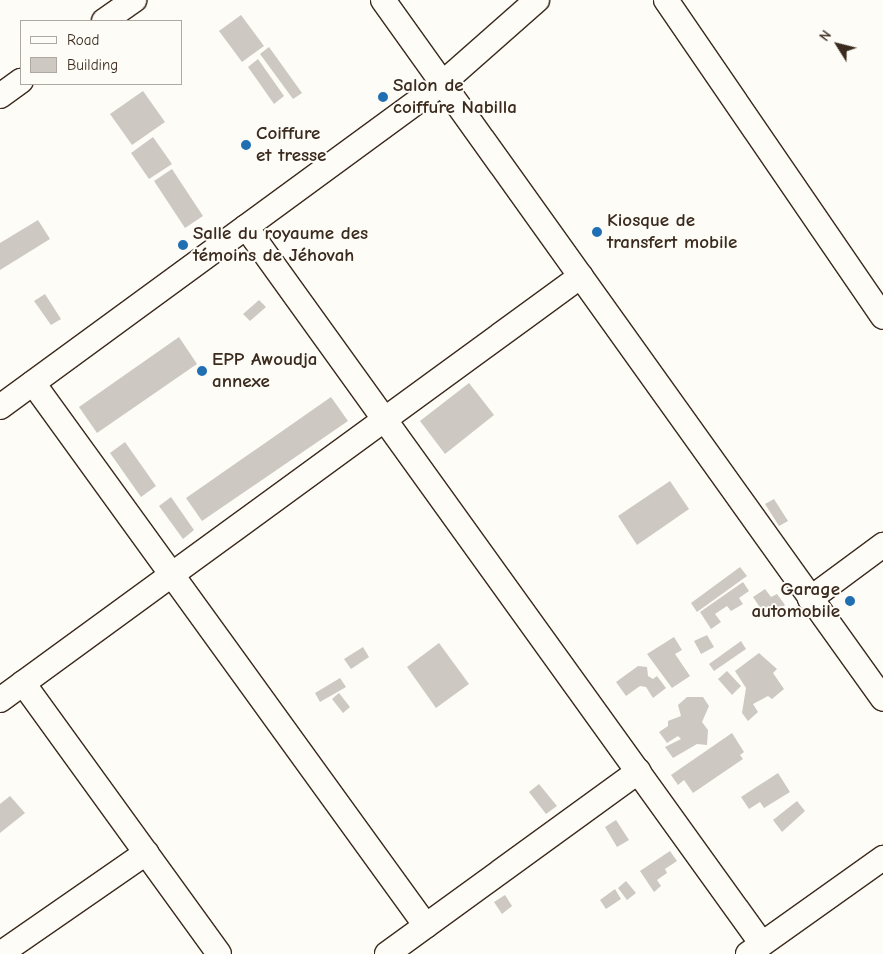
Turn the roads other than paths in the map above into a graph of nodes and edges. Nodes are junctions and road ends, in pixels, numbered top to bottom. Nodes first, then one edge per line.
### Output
1 (383, 0) edge
2 (537, 0) edge
3 (666, 0) edge
4 (128, 1) edge
5 (105, 20) edge
6 (20, 82) edge
7 (444, 82) junction
8 (0, 96) edge
9 (246, 227) junction
10 (581, 276) junction
11 (883, 317) edge
12 (33, 383) junction
13 (0, 407) edge
14 (385, 420) junction
15 (883, 545) edge
16 (172, 575) junction
17 (810, 599) junction
18 (23, 683) junction
19 (883, 699) edge
20 (0, 700) edge
21 (639, 771) junction
22 (146, 853) junction
23 (883, 858) edge
24 (426, 926) junction
25 (755, 949) edge
26 (0, 954) edge
27 (218, 954) edge
28 (387, 954) edge

1 - 7 street
2 - 7 street
3 - 11 street
4 - 5 street
6 - 8 street
7 - 9 street
7 - 10 street
9 - 12 street
9 - 14 street
10 - 14 street
10 - 17 street
12 - 13 street
12 - 16 street
14 - 16 street
14 - 21 street
15 - 17 street
16 - 18 street
16 - 24 street
17 - 19 street
18 - 20 street
18 - 22 street
21 - 24 street
21 - 25 street
22 - 26 street
22 - 27 street
23 - 25 street
24 - 28 street

